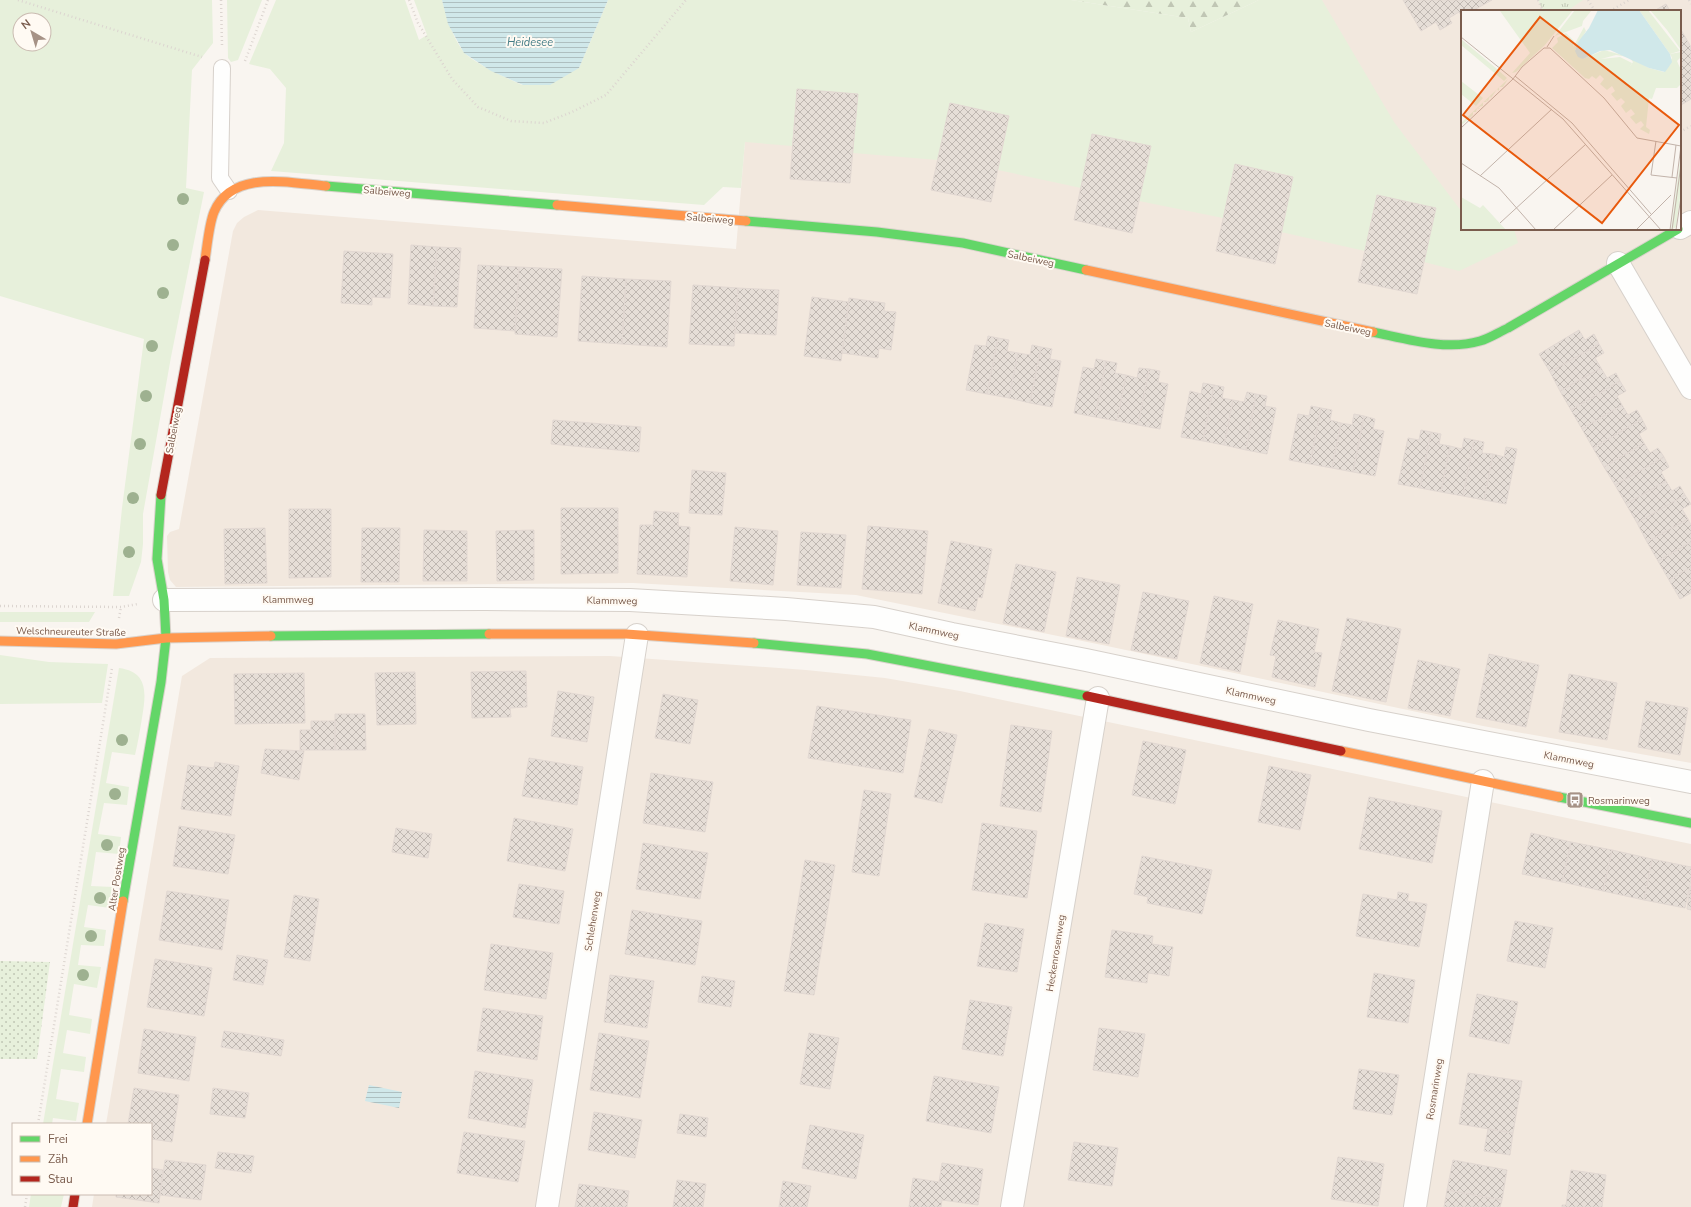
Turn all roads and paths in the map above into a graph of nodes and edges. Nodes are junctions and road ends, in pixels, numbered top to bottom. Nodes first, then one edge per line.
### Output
1 (18, 0) edge
2 (221, 0) edge
3 (268, 0) edge
4 (409, 0) edge
5 (686, 0) edge
6 (1538, 0) edge
7 (1588, 0) edge
8 (1629, 0) edge
9 (1689, 0) edge
10 (1691, 4) edge
11 (1543, 10) edge
12 (1594, 10) edge
13 (1612, 10) edge
14 (222, 63) junction
15 (1691, 126) edge
16 (1681, 131) edge
17 (229, 191) junction
18 (1691, 222) edge
19 (1681, 227) edge
20 (1676, 230) edge
21 (1618, 263) junction
22 (1691, 388) edge
23 (164, 600) junction
24 (0, 606) edge
25 (121, 607) junction
26 (637, 635) junction
27 (166, 638) junction
28 (0, 641) edge
29 (116, 644) junction
30 (1098, 698) junction
31 (1483, 781) junction
32 (1691, 782) edge
33 (1691, 823) edge
34 (38, 1123) edge
35 (87, 1123) edge
36 (27, 1195) edge
37 (75, 1195) edge
38 (25, 1207) edge
39 (73, 1207) edge
40 (547, 1207) edge
41 (1012, 1207) edge
42 (1415, 1207) edge

1 - 14 path
2 - 14 path
3 - 14 path
4 - 5 path
6 - 11 path
7 - 12 path
8 - 13 path
9 - 10 path
14 - 17 lane
15 - 16 path
17 - 21 main road, Salbeiweg
17 - 23 main road, Salbeiweg
18 - 19 street, Salbeiweg
20 - 21 main road, Salbeiweg
21 - 22 street
23 - 25 path
23 - 27 main road, Salbeiweg
23 - 32 street, Klammweg
24 - 25 path
25 - 29 path
26 - 27 main road
26 - 30 main road
26 - 40 street, Schlehenweg
27 - 29 main road, Welschneureuter Straße
27 - 35 main road, Alter Postweg
28 - 29 main road, Welschneureuter Straße
29 - 34 path
30 - 31 main road
30 - 41 street, Heckenrosenweg
31 - 33 main road
31 - 42 street, Rosmarinweg
36 - 38 path
37 - 39 main road

